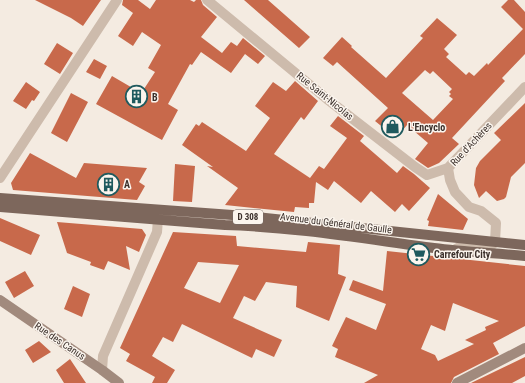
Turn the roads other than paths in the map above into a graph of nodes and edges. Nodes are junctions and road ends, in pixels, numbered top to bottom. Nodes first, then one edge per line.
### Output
1 (117, 0) edge
2 (207, 0) edge
3 (525, 87) edge
4 (448, 168) junction
5 (0, 178) edge
6 (0, 198) edge
7 (0, 207) edge
8 (235, 215) junction
9 (158, 219) junction
10 (495, 242) junction
11 (525, 245) edge
12 (454, 250) junction
13 (525, 256) edge
14 (0, 300) edge
15 (525, 348) edge
16 (102, 370) junction
17 (119, 383) edge
18 (456, 383) edge

1 - 5 street
2 - 4 street, Rue Saint-Nicolas
3 - 4 street, Rue d'Achères
4 - 10 street, Rue d'Achères
6 - 8 main road, Avenue du Général de Gaulle / D 308
7 - 9 main road, Avenue du Général de Gaulle / D 308
8 - 9 street
8 - 10 main road, Avenue du Général de Gaulle / D 308
9 - 12 main road, Avenue du Général de Gaulle / D 308
9 - 16 street
10 - 11 main road, Avenue du Général de Gaulle / D 308
10 - 12 street
12 - 13 main road, Avenue du Général de Gaulle / D 308
14 - 16 main road, Rue des Canus
15 - 18 main road
16 - 17 main road, Rue des Canus

